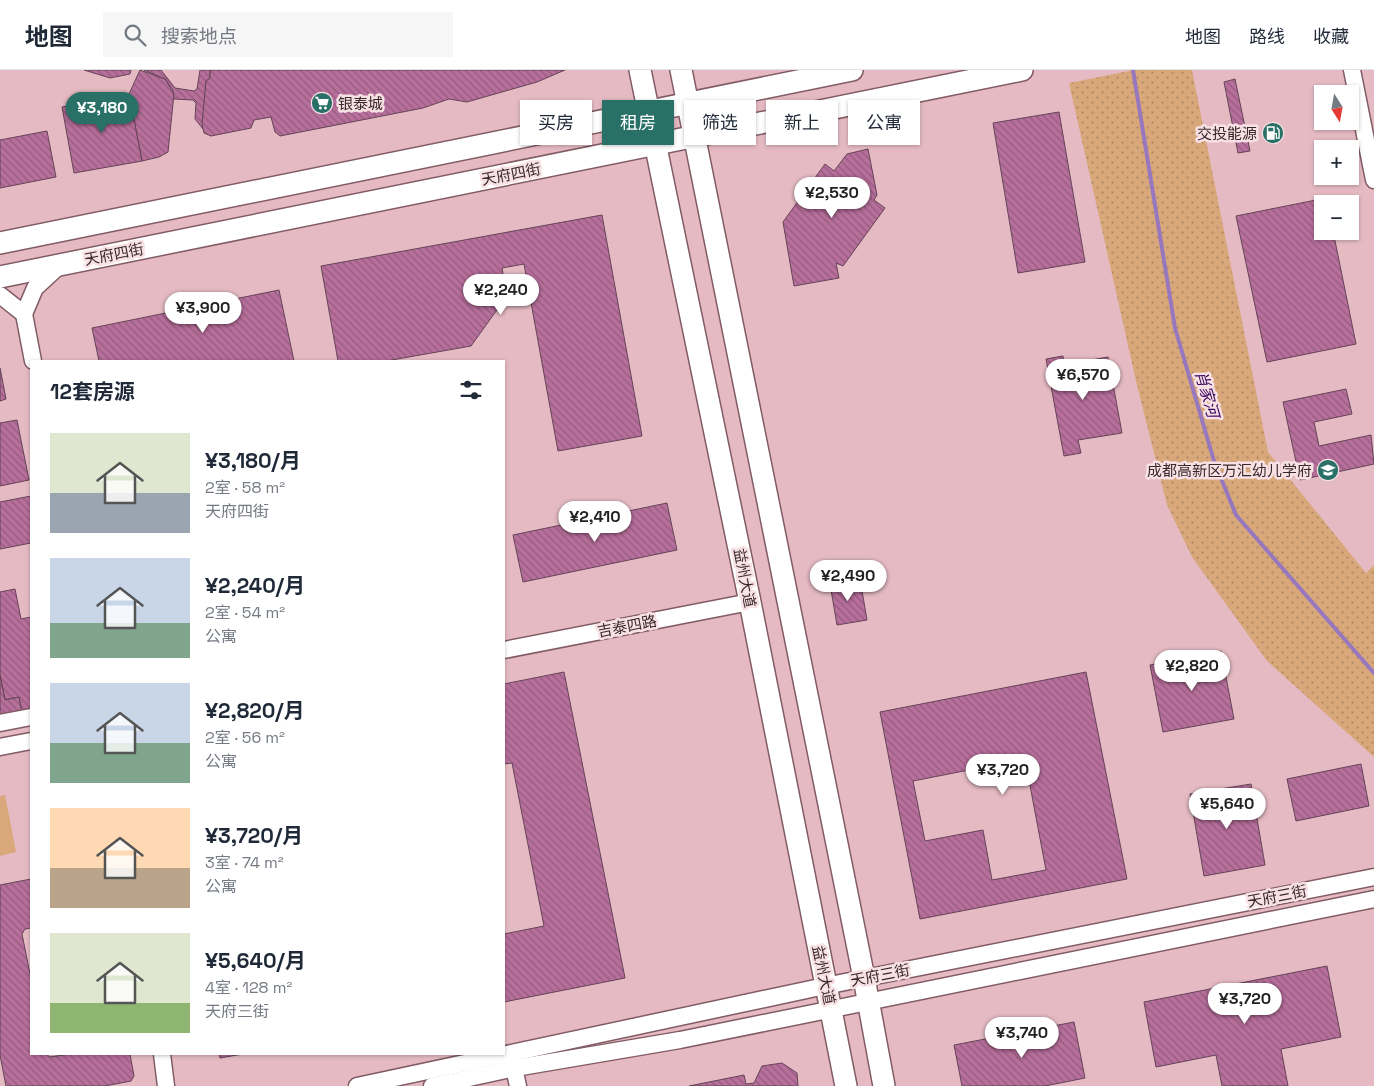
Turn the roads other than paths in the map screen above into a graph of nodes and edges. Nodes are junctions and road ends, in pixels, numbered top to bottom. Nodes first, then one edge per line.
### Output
1 (640, 70) edge
2 (681, 70) edge
3 (852, 70) edge
4 (1022, 70) edge
5 (1352, 70) edge
6 (646, 100) edge
7 (687, 100) edge
8 (703, 100) edge
9 (602, 120) edge
10 (756, 125) edge
11 (656, 145) joint
12 (698, 145) edge
13 (1374, 180) edge
14 (0, 243) edge
15 (60, 265) junction
16 (0, 277) edge
17 (0, 295) edge
18 (24, 314) junction
19 (33, 360) edge
20 (750, 602) junction
21 (505, 650) edge
22 (30, 717) edge
23 (0, 723) edge
24 (30, 741) edge
25 (0, 747) edge
26 (1374, 877) edge
27 (1374, 899) edge
28 (864, 978) junction
29 (825, 986) junction
30 (869, 1002) junction
31 (831, 1010) junction
32 (162, 1055) edge
33 (513, 1061) junction
34 (168, 1083) edge
35 (357, 1086) edge
36 (432, 1086) edge
37 (518, 1086) edge
38 (846, 1086) edge
39 (884, 1086) edge

1 - 6 main road, 益州大道
2 - 7 main road
3 - 8 main road
4 - 10 main road, 天府四街
5 - 13 street
9 - 14 main road
11 - 15 main road, 天府四街
11 - 20 main road, 益州大道
12 - 28 main road
15 - 16 main road, 天府四街
15 - 18 street
17 - 18 street
18 - 19 street
20 - 21 street, 吉泰四路
20 - 29 main road, 益州大道
22 - 23 street
24 - 25 street
26 - 28 street, 天府三街
27 - 30 street, 天府三街
28 - 29 street, 天府三街
28 - 30 main road
29 - 31 main road, 益州大道
29 - 33 street, 天府三街
30 - 31 street, 天府三街
30 - 39 main road
31 - 33 street, 天府三街
31 - 38 main road, 益州大道
32 - 34 street
33 - 35 street, 天府三街
33 - 36 street, 天府三街
33 - 37 street

